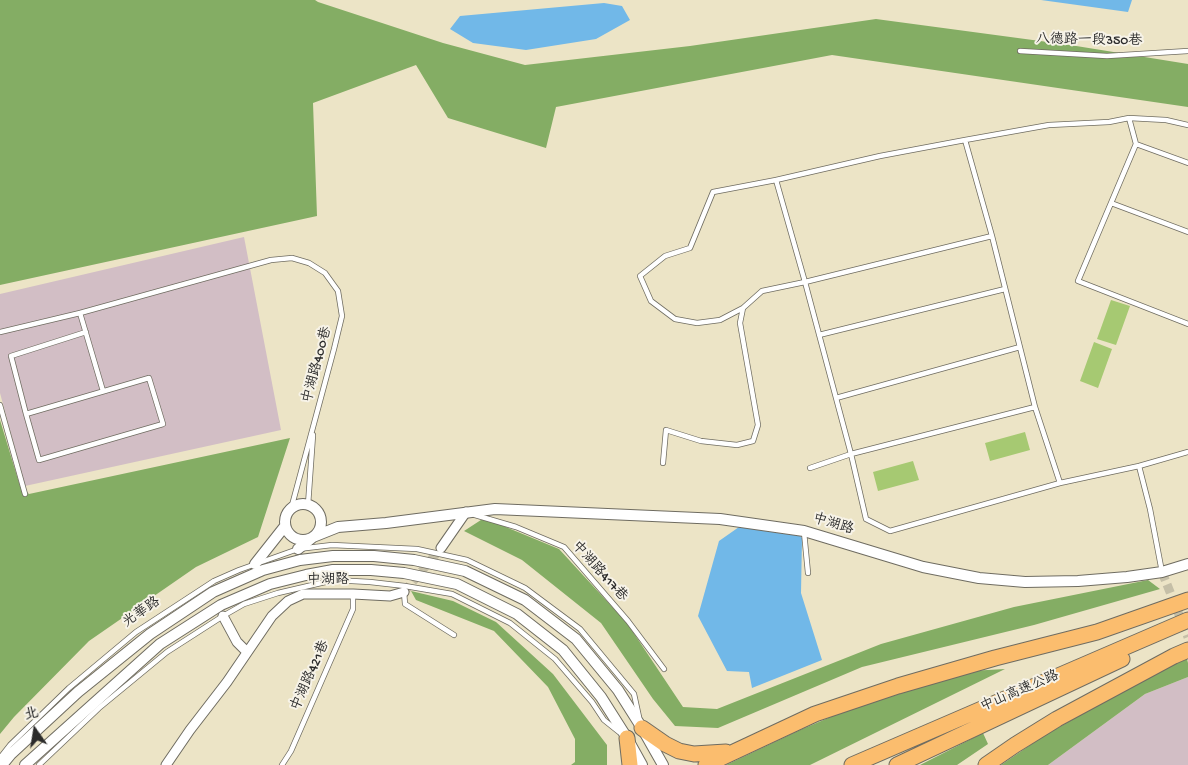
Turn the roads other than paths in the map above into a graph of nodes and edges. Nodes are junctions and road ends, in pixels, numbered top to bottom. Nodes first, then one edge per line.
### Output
1 (1020, 51) dead end
2 (1188, 51) edge
3 (1130, 118) junction
4 (1188, 125) edge
5 (965, 140) junction
6 (1136, 144) junction
7 (1188, 163) edge
8 (776, 180) junction
9 (1111, 203) junction
10 (1188, 232) edge
11 (992, 236) junction
12 (805, 282) junction
13 (1005, 289) junction
14 (743, 308) junction
15 (80, 313) junction
16 (1188, 324) edge
17 (0, 332) edge
18 (86, 332) junction
19 (819, 335) junction
20 (1020, 347) junction
21 (103, 391) junction
22 (836, 398) junction
23 (0, 405) edge
24 (1035, 407) junction
25 (26, 414) junction
26 (314, 423) junction
27 (1188, 452) edge
28 (851, 454) junction
29 (663, 463) dead end
30 (1139, 466) junction
31 (810, 468) dead end
32 (1060, 484) junction
33 (25, 494) dead end
34 (312, 508) junction
35 (291, 509) junction
36 (466, 512) junction
37 (285, 526) junction
38 (338, 527) junction
39 (804, 531) junction
40 (313, 538) junction
41 (441, 548) tunnel mouth
42 (298, 549) junction
43 (332, 551) junction
44 (255, 564) junction
45 (1188, 564) edge
46 (1162, 572) junction
47 (808, 573) dead end
48 (333, 575) junction
49 (404, 592) joint
50 (353, 594) junction
51 (1188, 600) edge
52 (223, 616) junction
53 (1188, 620) edge
54 (1188, 628) edge
55 (454, 635) dead end
56 (1188, 650) edge
57 (247, 652) junction
58 (664, 669) dead end
59 (642, 728) junction
60 (627, 738) junction
61 (735, 751) junction
62 (0, 758) edge
63 (2, 765) edge
64 (25, 765) edge
65 (39, 765) edge
66 (166, 765) edge
67 (282, 765) edge
68 (630, 765) edge
69 (642, 765) edge
70 (663, 765) edge
71 (706, 765) edge
72 (852, 765) edge
73 (897, 765) edge
74 (986, 765) edge

1 - 2 lane, 八德路一段350巷
3 - 4 lane
3 - 5 lane
3 - 6 lane
5 - 8 lane
5 - 11 lane
6 - 7 lane
6 - 9 lane
8 - 12 lane
8 - 14 lane
9 - 10 lane
9 - 16 lane
11 - 12 lane
11 - 13 lane
12 - 14 lane
12 - 19 lane
13 - 19 lane
13 - 20 lane
14 - 29 lane
15 - 17 lane, 中湖路400巷
15 - 18 lane
15 - 26 lane, 中湖路400巷
18 - 21 lane
18 - 25 lane
19 - 22 lane
20 - 22 lane
20 - 24 lane
21 - 25 lane
21 - 25 lane
22 - 28 lane
23 - 33 lane
24 - 28 lane
24 - 32 lane
26 - 34 lane, 中湖路400巷
26 - 35 lane, 中湖路400巷
27 - 30 lane
28 - 31 lane
28 - 32 lane
30 - 32 lane
30 - 46 lane
34 - 35 street
34 - 38 street
34 - 40 street
35 - 37 street
36 - 38 street, 中湖路
36 - 39 street, 中湖路
36 - 41 street
36 - 58 lane, 中湖路417巷
37 - 40 street
37 - 44 street
38 - 40 street, 中湖路
39 - 46 street, 中湖路
39 - 47 lane
40 - 42 street, 中湖路
42 - 43 lane, 光華路
42 - 44 lane, 光華路
43 - 59 street
43 - 63 street, 光華路
44 - 62 lane, 光華路
45 - 46 street, 中湖路
48 - 52 lane
48 - 60 street
48 - 64 street
49 - 50 street, 中湖路
49 - 55 lane
50 - 57 street, 中湖路
50 - 67 lane, 中湖路421巷
51 - 61 highway
52 - 57 street
52 - 65 lane
53 - 72 highway, 中山高速公路
54 - 73 highway, 中山高速公路
56 - 74 highway
57 - 66 street, 中湖路
59 - 61 highway
59 - 70 street
60 - 68 highway
60 - 69 street
61 - 71 highway

